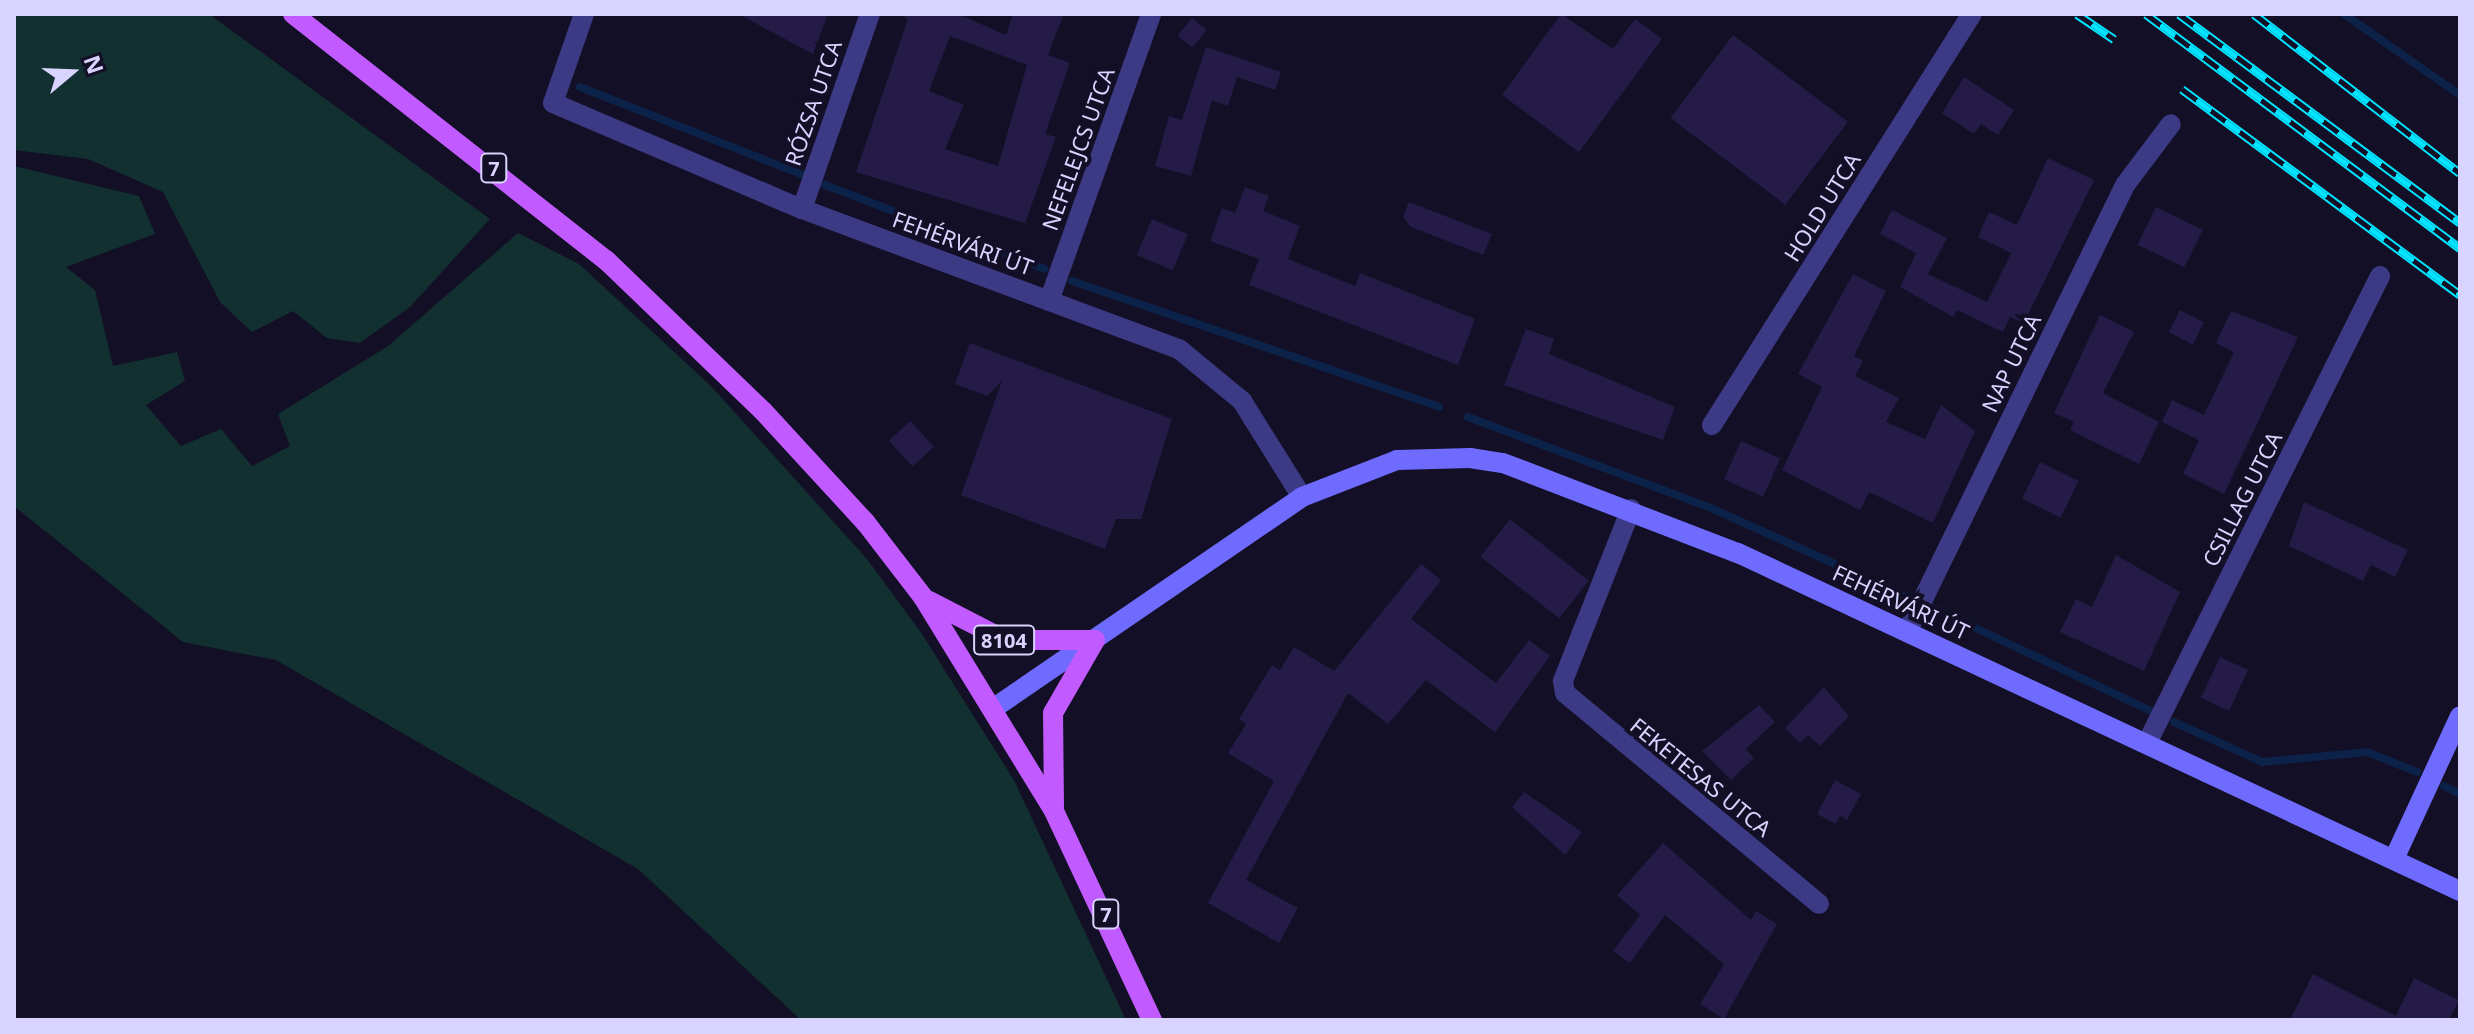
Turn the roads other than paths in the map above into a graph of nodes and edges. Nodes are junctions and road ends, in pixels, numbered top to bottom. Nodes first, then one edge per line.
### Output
1 (293, 14) edge
2 (584, 14) edge
3 (870, 14) edge
4 (1151, 14) edge
5 (1972, 14) edge
6 (2171, 124) dead end
7 (802, 209) junction
8 (2380, 276) dead end
9 (1049, 301) junction
10 (1712, 425) dead end
11 (1302, 497) junction
12 (1631, 509) junction
13 (923, 597) junction
14 (1907, 632) junction
15 (1095, 640) junction
16 (994, 708) junction
17 (2460, 716) edge
18 (2147, 743) junction
19 (1054, 811) junction
20 (2394, 859) junction
21 (2460, 891) edge
22 (1819, 904) dead end
23 (1152, 1020) edge

1 - 13 main road, 7
2 - 7 street, FEHÉRVÁRI ÚT
3 - 7 street, RÓZSA UTCA
4 - 9 street, NEFELEJCS UTCA
5 - 10 street, HOLD UTCA
6 - 14 street, NAP UTCA
7 - 9 street, FEHÉRVÁRI ÚT
8 - 18 street, CSILLAG UTCA
9 - 11 street, FEHÉRVÁRI ÚT
11 - 12 main road, FEHÉRVÁRI ÚT / 8104
11 - 15 main road, FEHÉRVÁRI ÚT / 8104
12 - 14 main road, FEHÉRVÁRI ÚT / 8104
12 - 22 street, FEKETESAS UTCA
13 - 15 main road, 8104
13 - 16 main road, 7
14 - 18 main road, FEHÉRVÁRI ÚT / 8104
15 - 16 main road, FEHÉRVÁRI ÚT / 8104
15 - 19 main road, 8104
16 - 19 main road, 7
17 - 20 main road
18 - 20 main road, FEHÉRVÁRI ÚT / 8104
19 - 23 main road, 7
20 - 21 main road, FEHÉRVÁRI ÚT / 8104

